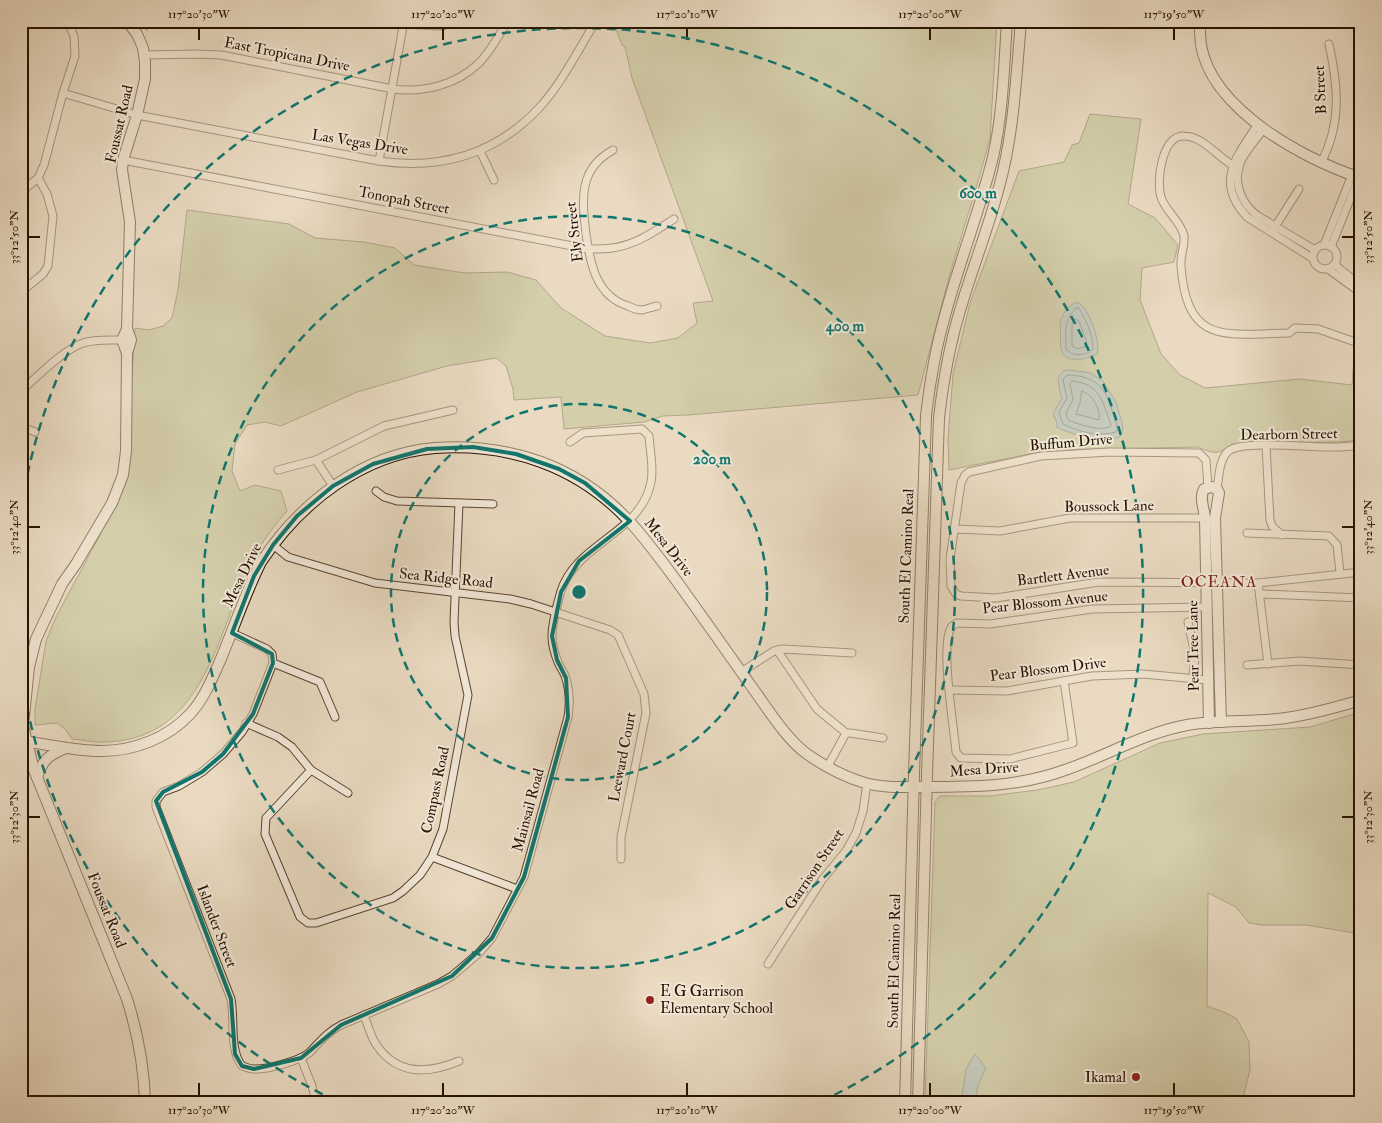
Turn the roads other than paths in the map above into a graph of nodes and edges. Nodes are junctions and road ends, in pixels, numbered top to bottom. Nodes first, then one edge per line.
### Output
1 (66, 21) edge
2 (127, 21) edge
3 (404, 21) edge
4 (508, 21) edge
5 (596, 21) edge
6 (1007, 21) edge
7 (1021, 21) edge
8 (1201, 21) edge
9 (1329, 44) dead end
10 (144, 55) junction
11 (393, 89) junction
12 (63, 93) junction
13 (137, 115) junction
14 (1261, 127) junction
15 (613, 150) dead end
16 (480, 151) junction
17 (123, 160) junction
18 (379, 162) junction
19 (1321, 163) junction
20 (1236, 167) junction
21 (1357, 176) edge
22 (38, 178) junction
23 (494, 180) dead end
24 (1299, 189) dead end
25 (21, 192) edge
26 (674, 219) dead end
27 (1273, 230) junction
28 (1328, 246) junction
29 (588, 249) junction
30 (1315, 250) junction
31 (1312, 258) junction
32 (1332, 267) junction
33 (1360, 290) edge
34 (21, 292) edge
35 (657, 306) dead end
36 (127, 329) junction
37 (122, 340) junction
38 (1361, 344) edge
39 (127, 353) junction
40 (21, 391) edge
41 (453, 410) dead end
42 (21, 424) edge
43 (35, 432) dead end
44 (570, 442) dead end
45 (1361, 445) edge
46 (1266, 446) junction
47 (316, 460) junction
48 (278, 470) dead end
49 (333, 486) junction
50 (1212, 488) junction
51 (376, 491) dead end
52 (459, 503) junction
53 (493, 504) dead end
54 (1205, 518) junction
55 (630, 521) junction
56 (955, 529) junction
57 (1247, 533) dead end
58 (1282, 535) junction
59 (1216, 541) junction
60 (273, 545) junction
61 (1361, 572) edge
62 (1340, 573) junction
63 (1212, 582) junction
64 (1258, 583) junction
65 (454, 592) junction
66 (1260, 594) junction
67 (1361, 598) edge
68 (1207, 608) junction
69 (556, 612) junction
70 (1188, 622) dead end
71 (1218, 630) junction
72 (232, 634) junction
73 (618, 635) joint
74 (777, 650) junction
75 (852, 653) dead end
76 (273, 663) junction
77 (1268, 664) junction
78 (1246, 665) dead end
79 (1361, 665) edge
80 (741, 672) junction
81 (1193, 679) junction
82 (1208, 680) junction
83 (1064, 681) junction
84 (950, 690) junction
85 (1361, 700) edge
86 (1220, 701) junction
87 (335, 717) dead end
88 (1221, 722) junction
89 (246, 723) junction
90 (1210, 723) junction
91 (846, 734) junction
92 (883, 738) dead end
93 (25, 739) edge
94 (68, 747) junction
95 (828, 766) junction
96 (311, 770) junction
97 (37, 777) junction
98 (867, 783) junction
99 (914, 787) junction
100 (927, 787) junction
101 (348, 793) dead end
102 (432, 857) junction
103 (621, 859) dead end
104 (517, 889) junction
105 (768, 964) dead end
106 (364, 1015) junction
107 (301, 1058) junction
108 (459, 1061) dead end
109 (240, 1062) joint
110 (146, 1102) edge
111 (316, 1102) edge
112 (905, 1102) edge
113 (918, 1102) edge

1 - 12 street
2 - 10 main road, Foussat Road
3 - 11 street
4 - 11 street, East Tropicana Drive
5 - 16 street, Las Vegas Drive
6 - 99 main road, South El Camino Real
7 - 100 main road, South El Camino Real
8 - 14 main road
9 - 19 street, B Street
10 - 11 street, East Tropicana Drive
10 - 13 main road, Foussat Road
11 - 18 street
12 - 13 street, Las Vegas Drive
12 - 22 street
13 - 17 main road, Foussat Road
13 - 18 street, Las Vegas Drive
14 - 19 main road
14 - 20 street
15 - 29 street, Ely Street
16 - 18 street, Las Vegas Drive
16 - 23 street
17 - 29 street, Tonopah Street
17 - 36 main road, Foussat Road
19 - 21 main road
20 - 27 street
20 - 38 street
21 - 28 street
22 - 25 street
22 - 34 street
24 - 27 street
26 - 29 street, Tonopah Street
27 - 30 street
27 - 31 street
28 - 30 street
28 - 32 street
29 - 35 street, Ely Street
30 - 31 street
31 - 32 street
32 - 33 street
36 - 37 main road, Foussat Road
36 - 39 main road, Foussat Road
37 - 39 main road, Foussat Road
37 - 40 street
39 - 93 main road, Foussat Road
41 - 47 street
42 - 43 street
44 - 55 street, Mainsail Road
45 - 46 street, Dearborn Street
46 - 50 street, Dearborn Street
46 - 58 street
47 - 48 street
47 - 49 street
49 - 55 main road, Mesa Drive
49 - 60 main road, Mesa Drive
50 - 54 main road, Pear Tree Lane
50 - 56 street, Buffum Drive
50 - 59 main road, Pear Tree Lane
51 - 52 street
52 - 53 street
52 - 65 street, Compass Road
54 - 56 street, Boussock Lane
54 - 59 main road
54 - 63 main road, Pear Tree Lane
55 - 69 street, Mainsail Road
55 - 80 main road, Mesa Drive
56 - 63 street, Bartlett Avenue
57 - 58 street
58 - 62 street
59 - 63 main road, Pear Tree Lane
60 - 65 street, Sea Ridge Road
60 - 72 main road, Mesa Drive
61 - 62 street, Bartlett Avenue
62 - 64 street, Bartlett Avenue
63 - 64 street, Bartlett Avenue
63 - 68 main road, Pear Tree Lane
63 - 71 main road, Pear Tree Lane
64 - 66 street
65 - 69 street, Sea Ridge Road
65 - 102 street, Compass Road
66 - 67 street
66 - 77 street
68 - 71 main road
68 - 82 main road, Pear Tree Lane
68 - 84 street, Pear Blossom Avenue
69 - 73 street, Sea Ridge Road
69 - 104 street, Mainsail Road
70 - 81 street
71 - 86 main road, Pear Tree Lane
72 - 76 street
72 - 94 main road, Mesa Drive
73 - 103 street, Leeward Court
74 - 75 street
74 - 80 street
74 - 91 street
76 - 87 street
76 - 89 street
77 - 78 street
77 - 79 street
80 - 95 main road, Mesa Drive
81 - 82 street, Pear Blossom Drive
81 - 83 street, Pear Blossom Drive
82 - 86 main road
82 - 90 main road, Pear Tree Lane
83 - 84 street, Pear Blossom Drive
83 - 84 street, Pear Blossom Avenue
85 - 88 main road, Mesa Drive
86 - 88 main road, Pear Tree Lane
88 - 90 main road, Mesa Drive
89 - 96 street
89 - 109 street, Islander Street
90 - 100 main road, Mesa Drive
91 - 92 street
91 - 95 street
93 - 94 main road, Mesa Drive
93 - 97 main road, Foussat Road
94 - 97 main road
95 - 98 main road, Mesa Drive
96 - 101 street
96 - 102 street, Compass Road
97 - 110 main road, Foussat Road
98 - 99 main road, Mesa Drive
98 - 105 street, Garrison Street
99 - 100 main road, Mesa Drive
99 - 112 main road, South El Camino Real
100 - 113 main road, South El Camino Real
102 - 104 street
104 - 106 street, Mainsail Road
106 - 107 street, Mainsail Road
106 - 108 street
107 - 109 street, Mainsail Road
107 - 111 street

